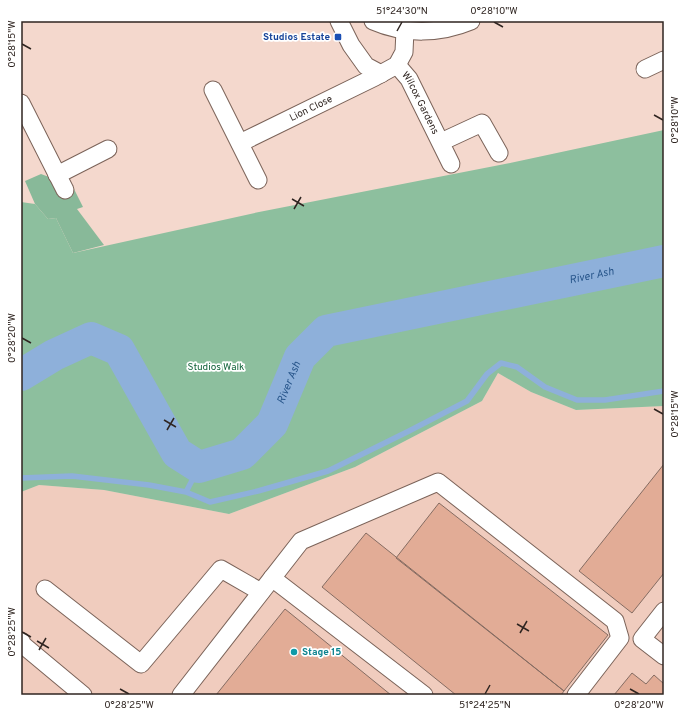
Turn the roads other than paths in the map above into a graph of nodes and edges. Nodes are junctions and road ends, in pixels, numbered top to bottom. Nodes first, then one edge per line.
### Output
1 (339, 21) edge
2 (373, 21) edge
3 (471, 21) edge
4 (405, 30) junction
5 (664, 60) edge
6 (397, 64) junction
7 (645, 69) dead end
8 (381, 74) junction
9 (213, 90) dead end
10 (21, 103) edge
11 (441, 142) junction
12 (240, 143) junction
13 (108, 149) dead end
14 (499, 153) dead end
15 (451, 164) dead end
16 (58, 175) junction
17 (258, 180) dead end
18 (65, 190) dead end
19 (272, 578) junction
20 (45, 589) dead end
21 (261, 592) junction
22 (664, 612) edge
23 (21, 640) edge
24 (664, 656) edge
25 (83, 695) edge
26 (181, 695) edge
27 (424, 695) edge
28 (576, 695) edge

1 - 8 street
2 - 4 street
3 - 4 street
4 - 6 street
5 - 7 street
6 - 8 street, Lion Close
6 - 11 street, Wilcox Gardens
8 - 12 street, Lion Close
9 - 12 street
10 - 16 street
11 - 14 street, Wilcox Gardens
11 - 15 street, Wilcox Gardens
12 - 17 street
13 - 16 street
16 - 18 street
19 - 21 street
19 - 27 street
19 - 28 street
20 - 21 street
21 - 26 street
22 - 24 street
23 - 25 street

